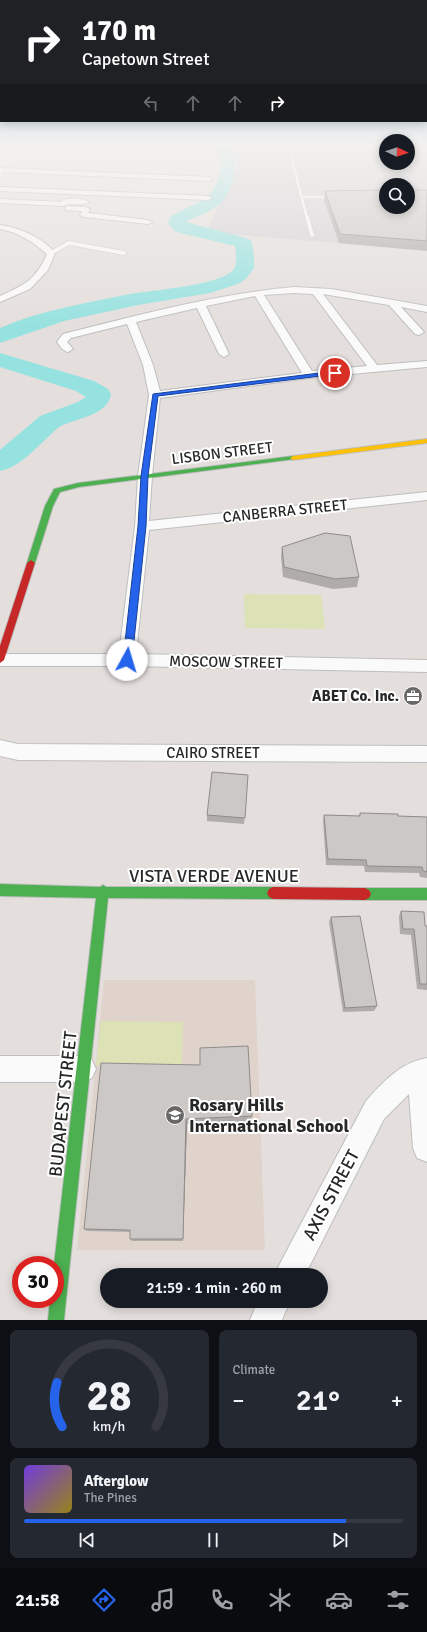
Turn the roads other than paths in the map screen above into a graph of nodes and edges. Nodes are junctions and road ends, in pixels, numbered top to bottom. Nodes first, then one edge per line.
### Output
1 (64, 204) edge
2 (303, 205) edge
3 (148, 222) dead end
4 (0, 227) edge
5 (312, 235) dead end
6 (50, 253) junction
7 (124, 253) dead end
8 (316, 291) junction
9 (258, 293) junction
10 (0, 299) edge
11 (391, 302) junction
12 (200, 304) junction
13 (427, 309) edge
14 (131, 321) junction
15 (419, 332) dead end
16 (68, 349) dead end
17 (224, 354) dead end
18 (427, 364) edge
19 (374, 369) junction
20 (309, 376) junction
21 (155, 395) junction
22 (427, 441) edge
23 (145, 476) junction
24 (427, 496) edge
25 (142, 526) junction
26 (0, 660) edge
27 (127, 660) junction
28 (427, 666) edge
29 (0, 748) edge
30 (427, 754) edge
31 (0, 890) edge
32 (103, 891) junction
33 (427, 894) edge
34 (0, 1069) edge
35 (83, 1069) junction
36 (424, 1071) edge
37 (427, 1148) edge
38 (293, 1268) edge
39 (271, 1308) edge
40 (56, 1320) edge
41 (265, 1320) edge

1 - 3 street
2 - 5 lane
4 - 6 street
6 - 7 lane
6 - 10 street
8 - 9 street
8 - 11 street
8 - 19 street
9 - 12 street
9 - 20 street
11 - 13 street
11 - 15 street
12 - 14 street
12 - 17 street
14 - 16 street
14 - 21 street
18 - 19 street
19 - 20 street
20 - 21 street
21 - 23 street
22 - 23 street, LISBON STREET
23 - 25 street
23 - 26 street, LISBON STREET
24 - 25 street, CANBERRA STREET
25 - 27 street
26 - 27 street, MOSCOW STREET
27 - 28 street, MOSCOW STREET
29 - 30 street, CAIRO STREET
31 - 32 street, VISTA VERDE AVENUE
32 - 33 street, VISTA VERDE AVENUE
32 - 35 street, BUDAPEST STREET
34 - 35 street
35 - 40 street, BUDAPEST STREET
36 - 37 street
36 - 38 street, AXIS STREET
39 - 41 street

